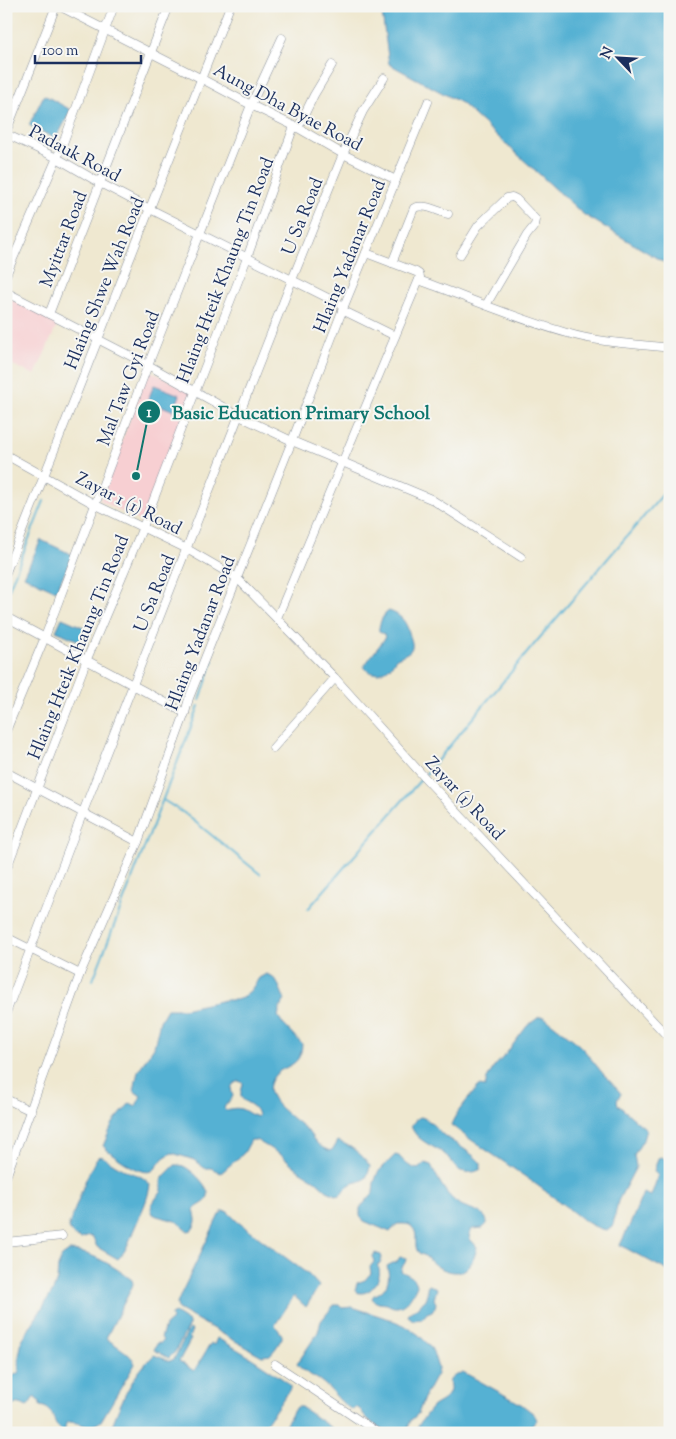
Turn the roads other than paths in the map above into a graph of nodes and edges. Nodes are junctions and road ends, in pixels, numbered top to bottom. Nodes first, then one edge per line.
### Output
1 (58, 6) edge
2 (114, 6) edge
3 (169, 6) edge
4 (230, 6) edge
5 (105, 29) junction
6 (282, 38) dead end
7 (151, 53) junction
8 (332, 65) dead end
9 (384, 78) dead end
10 (202, 79) junction
11 (428, 102) dead end
12 (251, 105) junction
13 (296, 127) junction
14 (6, 133) edge
15 (343, 154) junction
16 (57, 158) junction
17 (396, 180) junction
18 (100, 183) junction
19 (150, 209) junction
20 (448, 214) dead end
21 (200, 234) junction
22 (366, 253) junction
23 (460, 255) dead end
24 (248, 258) junction
25 (392, 263) junction
26 (6, 275) edge
27 (292, 280) junction
28 (419, 280) junction
29 (6, 292) edge
30 (486, 305) junction
31 (343, 308) junction
32 (49, 314) junction
33 (395, 336) junction
34 (97, 339) junction
35 (670, 348) edge
36 (148, 366) junction
37 (196, 391) junction
38 (239, 416) junction
39 (292, 441) junction
40 (6, 455) edge
41 (343, 462) junction
42 (45, 476) junction
43 (96, 505) junction
44 (143, 527) junction
45 (187, 549) junction
46 (521, 556) dead end
47 (6, 572) edge
48 (237, 578) junction
49 (6, 616) edge
50 (277, 618) junction
51 (45, 638) junction
52 (87, 659) junction
53 (335, 678) junction
54 (134, 684) junction
55 (186, 713) junction
56 (6, 731) edge
57 (273, 748) dead end
58 (6, 772) edge
59 (37, 788) junction
60 (83, 812) junction
61 (138, 842) junction
62 (6, 870) edge
63 (6, 937) edge
64 (31, 949) junction
65 (80, 974) junction
66 (6, 1013) edge
67 (670, 1039) edge
68 (6, 1099) edge
69 (30, 1111) junction
70 (6, 1177) edge
71 (62, 1236) dead end
72 (6, 1242) edge
73 (275, 1364) dead end
74 (378, 1433) edge

1 - 5 street, Aung Dha Byae Road
1 - 14 street
2 - 5 street
3 - 7 street, Myittar Road
4 - 10 street, Hlaing Shwe Wah Road
5 - 7 street, Aung Dha Byae Road
5 - 16 street
6 - 12 street, Mal Taw Gyi Road
7 - 10 street, Aung Dha Byae Road
7 - 18 street, Myittar Road
8 - 13 street, Hlaing Hteik Khaung Tin Road
9 - 15 street, U Sa Road
10 - 12 street, Aung Dha Byae Road
10 - 19 street, Hlaing Shwe Wah Road
11 - 17 street, Hlaing Yadanar Road
12 - 13 street, Aung Dha Byae Road
12 - 21 street, Mal Taw Gyi Road
13 - 15 street, Aung Dha Byae Road
13 - 24 street, Hlaing Hteik Khaung Tin Road
14 - 16 street, Padauk Road
15 - 17 street, Aung Dha Byae Road
15 - 27 street, U Sa Road
16 - 18 street, Padauk Road
16 - 26 street
17 - 22 street, Hlaing Yadanar Road
18 - 19 street, Padauk Road
18 - 32 street, Myittar Road
19 - 21 street, Padauk Road
19 - 34 street, Hlaing Shwe Wah Road
20 - 25 street
21 - 24 street, Padauk Road
21 - 36 street, Mal Taw Gyi Road
22 - 25 street
22 - 31 street, Hlaing Yadanar Road
23 - 30 street
24 - 27 street, Padauk Road
24 - 37 street, Hlaing Hteik Khaung Tin Road
25 - 28 street
27 - 31 street, Padauk Road
27 - 38 street, U Sa Road
28 - 30 street
28 - 33 street
29 - 32 street
30 - 35 street
31 - 33 street, Padauk Road
31 - 39 street, Hlaing Yadanar Road
32 - 34 street
33 - 41 street
34 - 36 street
34 - 42 street, Hlaing Shwe Wah Road
36 - 37 street
36 - 43 street, Mal Taw Gyi Road
37 - 38 street
37 - 44 street, Hlaing Hteik Khaung Tin Road
38 - 39 street
38 - 45 street, U Sa Road
39 - 41 street
39 - 48 street, Hlaing Yadanar Road
40 - 42 street, Zayar 1 (1) Road
41 - 46 street
41 - 50 street
42 - 43 street, Zayar 1 (1) Road
42 - 47 street, Hlaing Shwe Wah Road
43 - 44 street, Zayar 1 (1) Road
43 - 51 street, Mal Taw Gyi Road
44 - 45 street, Zayar 1 (1) Road
44 - 52 street, Hlaing Hteik Khaung Tin Road
45 - 48 street, Zayar 1 (1) Road
45 - 54 street, U Sa Road
48 - 50 street, Zayar (1) Road
48 - 55 street, Hlaing Yadanar Road
49 - 51 street
50 - 53 street, Zayar (1) Road
51 - 52 street
51 - 56 street, Mal Taw Gyi Road
52 - 54 street
52 - 59 street, Hlaing Hteik Khaung Tin Road
53 - 57 street
53 - 67 street, Zayar (1) Road
54 - 55 street
54 - 60 street, U Sa Road
55 - 61 street, Hlaing Yadanar Road
58 - 59 street
59 - 60 street
59 - 62 street, Hlaing Hteik Khaung Tin Road
60 - 61 street
60 - 64 street, U Sa Road
61 - 65 street, Hlaing Yadanar Road
63 - 64 street
64 - 65 street
64 - 66 street, U Sa Road
65 - 69 street, Hlaing Yadanar Road
68 - 69 street
69 - 70 street, Hlaing Yadanar Road
71 - 72 street
73 - 74 street

